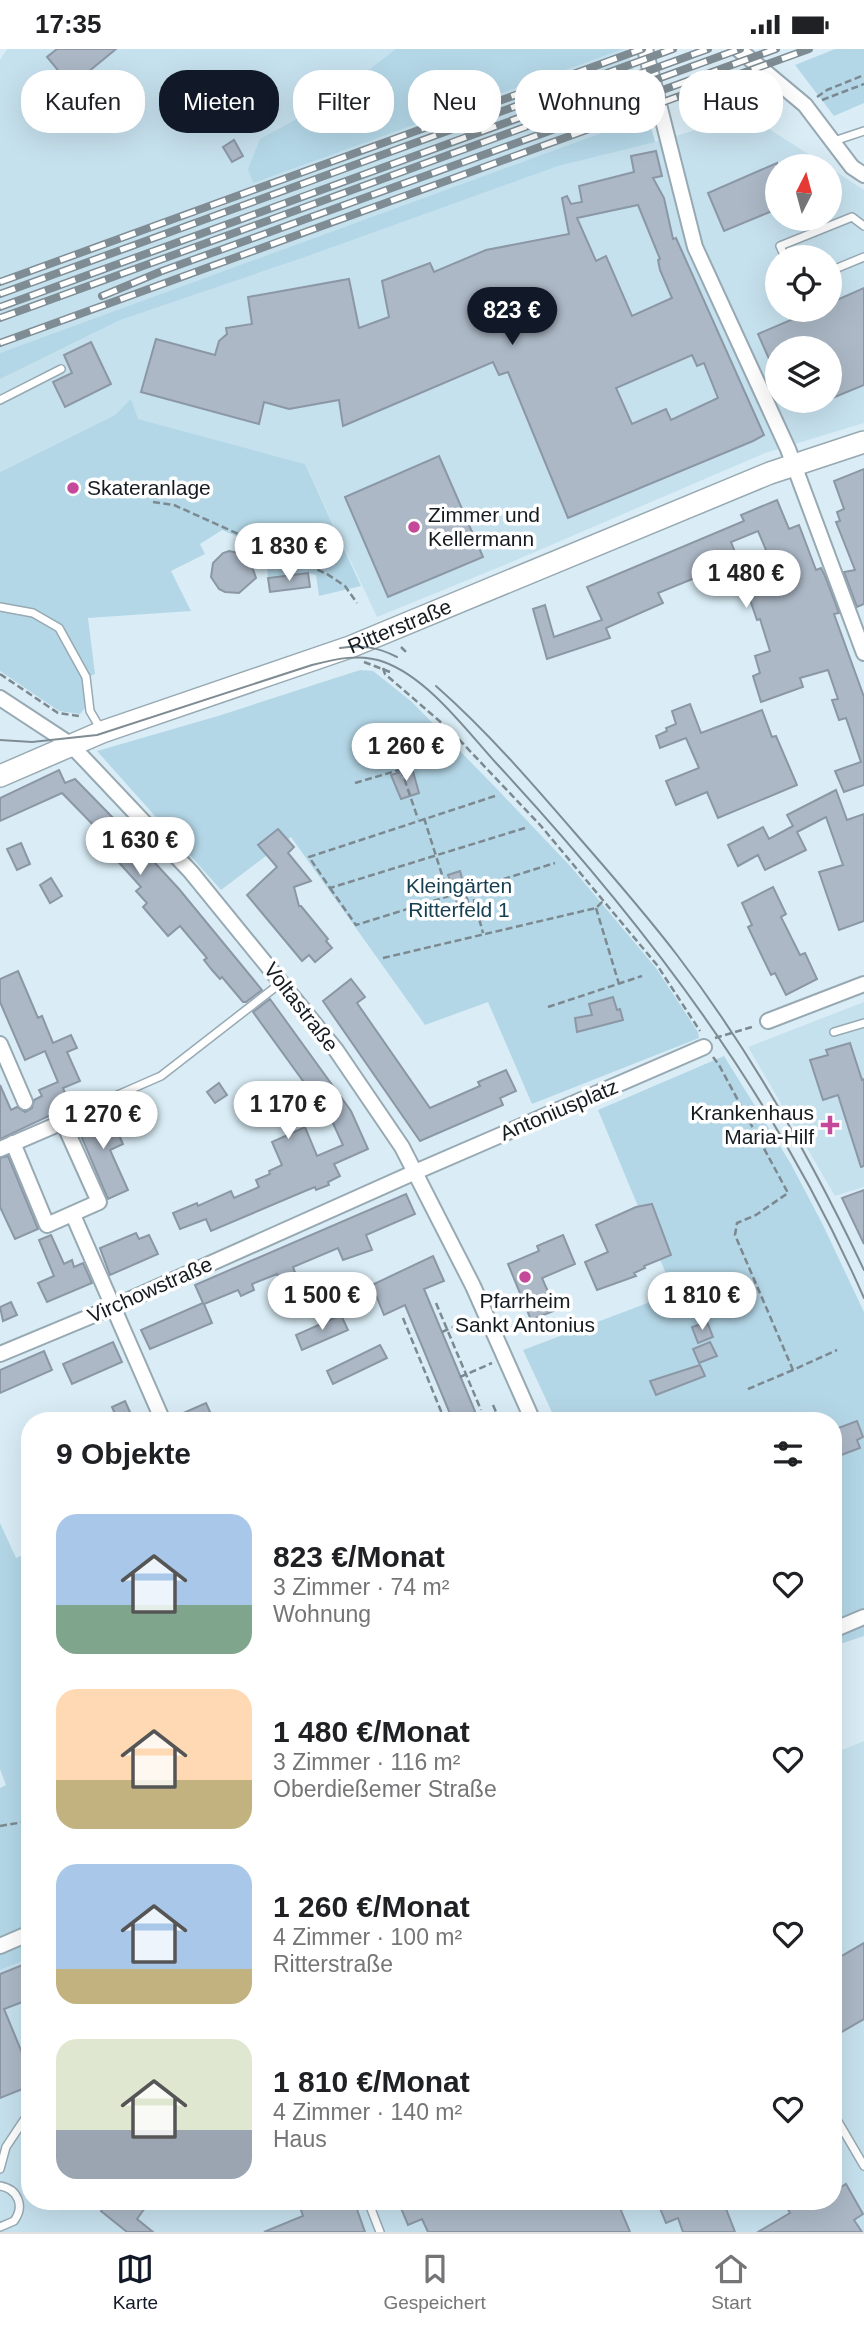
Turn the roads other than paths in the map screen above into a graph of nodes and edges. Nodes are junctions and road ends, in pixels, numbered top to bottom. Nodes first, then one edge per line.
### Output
1 (645, 49) edge
2 (738, 49) edge
3 (864, 131) edge
4 (834, 141) junction
5 (864, 175) edge
6 (864, 226) edge
7 (782, 245) edge
8 (864, 257) edge
9 (842, 266) edge
10 (61, 369) dead end
11 (0, 400) edge
12 (864, 442) edge
13 (794, 464) junction
14 (0, 607) edge
15 (864, 653) edge
16 (0, 698) edge
17 (98, 725) junction
18 (70, 744) junction
19 (0, 776) edge
20 (282, 982) junction
21 (864, 985) edge
22 (768, 1021) road end
23 (864, 1023) edge
24 (834, 1033) dead end
25 (0, 1044) edge
26 (706, 1045) road end
27 (25, 1103) dead end
28 (68, 1119) junction
29 (6, 1146) edge
30 (413, 1173) junction
31 (73, 1215) junction
32 (113, 1307) junction
33 (0, 1354) edge
34 (159, 1412) edge
35 (529, 1412) edge
36 (864, 1617) edge
37 (842, 1626) edge
38 (21, 1937) edge
39 (0, 1946) edge
40 (21, 2124) edge
41 (842, 2128) edge
42 (864, 2166) edge
43 (0, 2168) edge
44 (0, 2186) edge
45 (19, 2202) joint
46 (371, 2210) edge
47 (1, 2228) edge
48 (380, 2232) edge

1 - 13 street
2 - 4 street
3 - 4 lane
4 - 5 street
6 - 7 lane
8 - 9 lane
10 - 11 lane
12 - 13 main road, Ritterstraße
13 - 15 street
13 - 17 main road, Ritterstraße
14 - 17 lane
16 - 18 street, Voltastraße
17 - 18 main road, Ritterstraße
18 - 19 main road, Ritterstraße
18 - 20 street, Voltastraße
20 - 28 lane
20 - 30 street, Voltastraße
21 - 22 street
23 - 24 lane
25 - 27 street
26 - 30 street, Antoniusplatz
28 - 29 street
28 - 31 street
29 - 31 street
30 - 32 street, Virchowstraße
30 - 35 street, Voltastraße
31 - 32 street
32 - 33 street, Virchowstraße
32 - 34 street
36 - 37 street
38 - 39 street
40 - 43 lane
41 - 42 lane
44 - 45 lane
45 - 47 lane
46 - 48 lane

